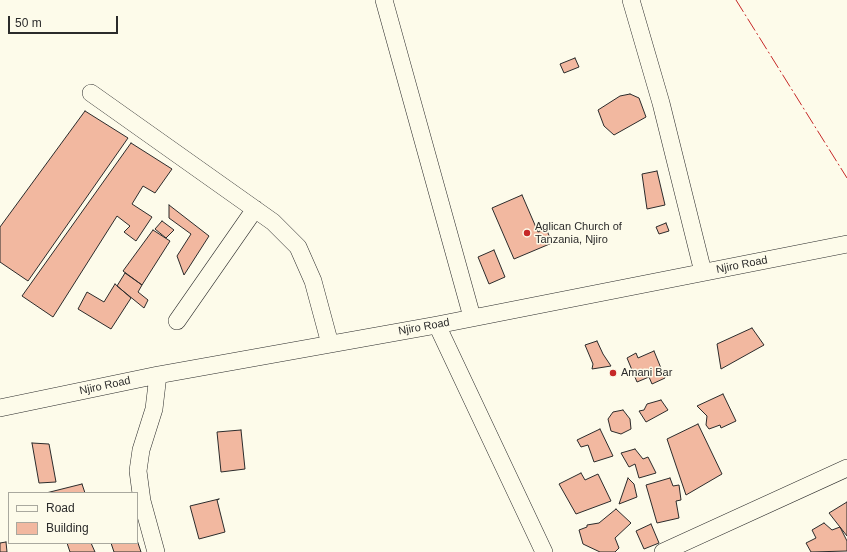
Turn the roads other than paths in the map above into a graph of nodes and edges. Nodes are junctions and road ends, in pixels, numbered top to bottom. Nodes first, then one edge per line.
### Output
1 (384, 0) edge
2 (630, 0) edge
3 (91, 93) dead end
4 (255, 208) junction
5 (847, 244) edge
6 (703, 272) junction
7 (472, 317) junction
8 (177, 321) dead end
9 (437, 324) junction
10 (330, 344) junction
11 (158, 374) junction
12 (0, 408) edge
13 (847, 468) edge
14 (156, 552) edge
15 (544, 552) edge
16 (663, 552) edge

1 - 7 street
2 - 6 street
3 - 4 street
4 - 8 street
4 - 10 street
5 - 6 street, Njiro Road
6 - 7 street, Njiro Road
7 - 9 street, Njiro Road
9 - 10 street, Njiro Road
9 - 15 street
10 - 11 street, Njiro Road
11 - 12 street, Njiro Road
11 - 14 street
13 - 16 street

